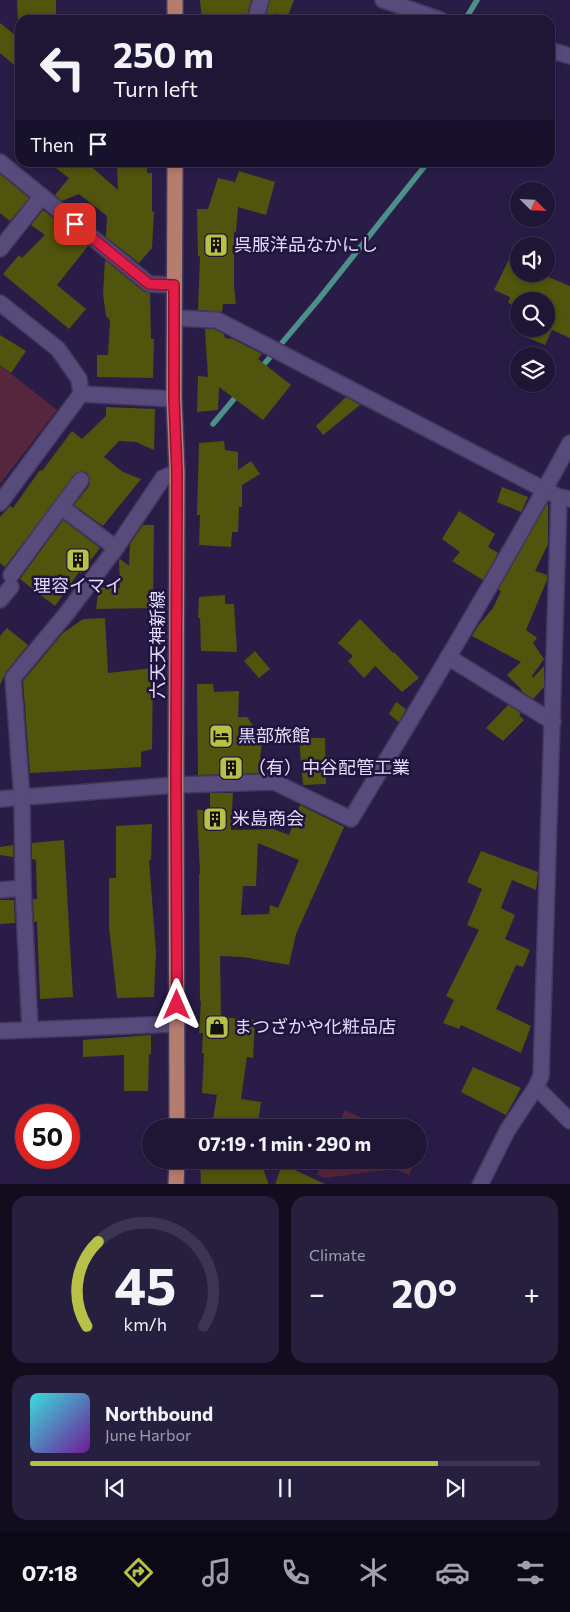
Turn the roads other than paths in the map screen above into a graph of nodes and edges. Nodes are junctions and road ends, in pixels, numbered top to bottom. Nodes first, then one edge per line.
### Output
1 (175, 0) edge
2 (261, 0) edge
3 (383, 0) edge
4 (175, 15) edge
5 (256, 15) edge
6 (426, 15) edge
7 (555, 52) edge
8 (570, 56) edge
9 (0, 162) edge
10 (175, 167) edge
11 (42, 196) junction
12 (0, 249) edge
13 (174, 285) junction
14 (0, 303) edge
15 (175, 318) junction
16 (81, 394) junction
17 (174, 399) junction
18 (570, 443) edge
19 (177, 472) junction
20 (81, 480) dead end
21 (545, 490) junction
22 (565, 498) edge
23 (0, 503) edge
24 (61, 507) junction
25 (116, 548) junction
26 (0, 600) edge
27 (448, 657) junction
28 (552, 722) junction
29 (176, 785) junction
30 (22, 798) junction
31 (0, 799) edge
32 (23, 888) junction
33 (0, 890) edge
34 (177, 1024) junction
35 (30, 1028) junction
36 (0, 1031) edge
37 (536, 1087) junction
38 (177, 1119) edge
39 (570, 1121) edge
40 (177, 1169) edge
41 (176, 1184) edge
42 (480, 1184) edge

1 - 4 main road
2 - 5 street
3 - 6 street
7 - 8 street
9 - 11 street
10 - 13 main road, 六天天神新線
11 - 12 street
11 - 13 street
13 - 15 main road, 六天天神新線
14 - 16 street
15 - 17 main road, 六天天神新線
15 - 21 street
16 - 17 street
16 - 23 street
17 - 19 main road, 六天天神新線
18 - 21 street
19 - 25 street
19 - 29 main road, 六天天神新線
20 - 24 street
21 - 22 street
21 - 27 street
22 - 28 street
24 - 25 street
24 - 26 street
25 - 30 street
27 - 28 street
27 - 29 street
28 - 37 street
29 - 30 street
29 - 34 main road, 六天天神新線
30 - 31 street
30 - 32 street
32 - 33 street
32 - 35 street
34 - 35 street
34 - 38 main road, 六天天神新線
35 - 36 street
37 - 39 street
37 - 42 street
40 - 41 main road

